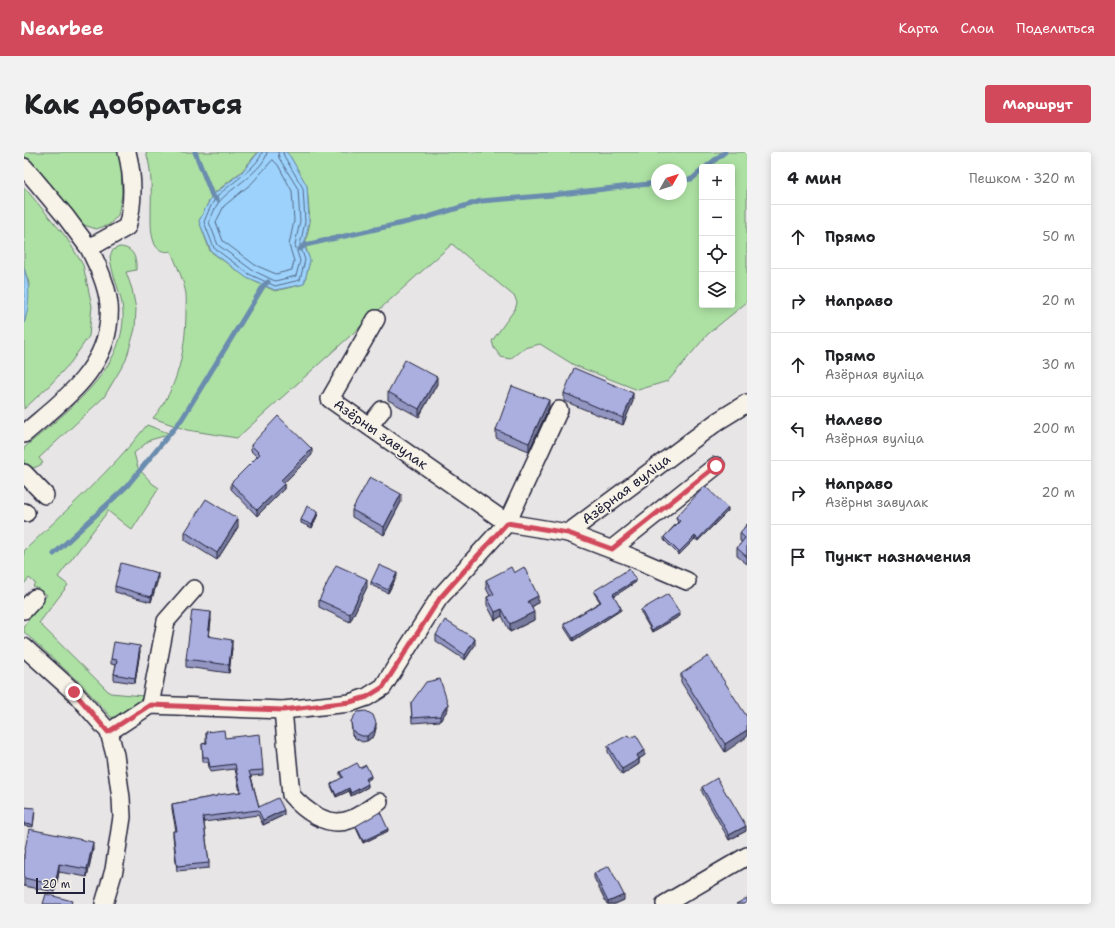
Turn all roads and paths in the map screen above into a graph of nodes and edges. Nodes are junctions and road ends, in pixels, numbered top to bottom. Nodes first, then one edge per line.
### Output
1 (126, 152) edge
2 (24, 166) edge
3 (89, 248) junction
4 (376, 319) dead end
5 (747, 403) edge
6 (382, 410) dead end
7 (559, 410) dead end
8 (369, 426) junction
9 (24, 434) edge
10 (716, 466) dead end
11 (24, 473) edge
12 (45, 495) dead end
13 (507, 523) junction
14 (568, 533) junction
15 (612, 549) junction
16 (687, 581) dead end
17 (194, 589) dead end
18 (24, 647) edge
19 (150, 705) junction
20 (283, 710) junction
21 (108, 732) junction
22 (379, 802) dead end
23 (747, 856) edge
24 (104, 904) edge
25 (665, 904) edge

1 - 3 street
2 - 3 street
3 - 9 street
4 - 8 street, Азёрны завулак
5 - 14 street, Азёрная вуліца
6 - 8 street
7 - 13 street
8 - 13 street, Азёрны завулак
10 - 15 street
11 - 12 street
13 - 14 street, Азёрная вуліца
13 - 20 street
14 - 15 street
15 - 16 street
17 - 19 street
18 - 21 street
19 - 20 street
19 - 21 street
20 - 22 street
21 - 24 street
23 - 25 street

